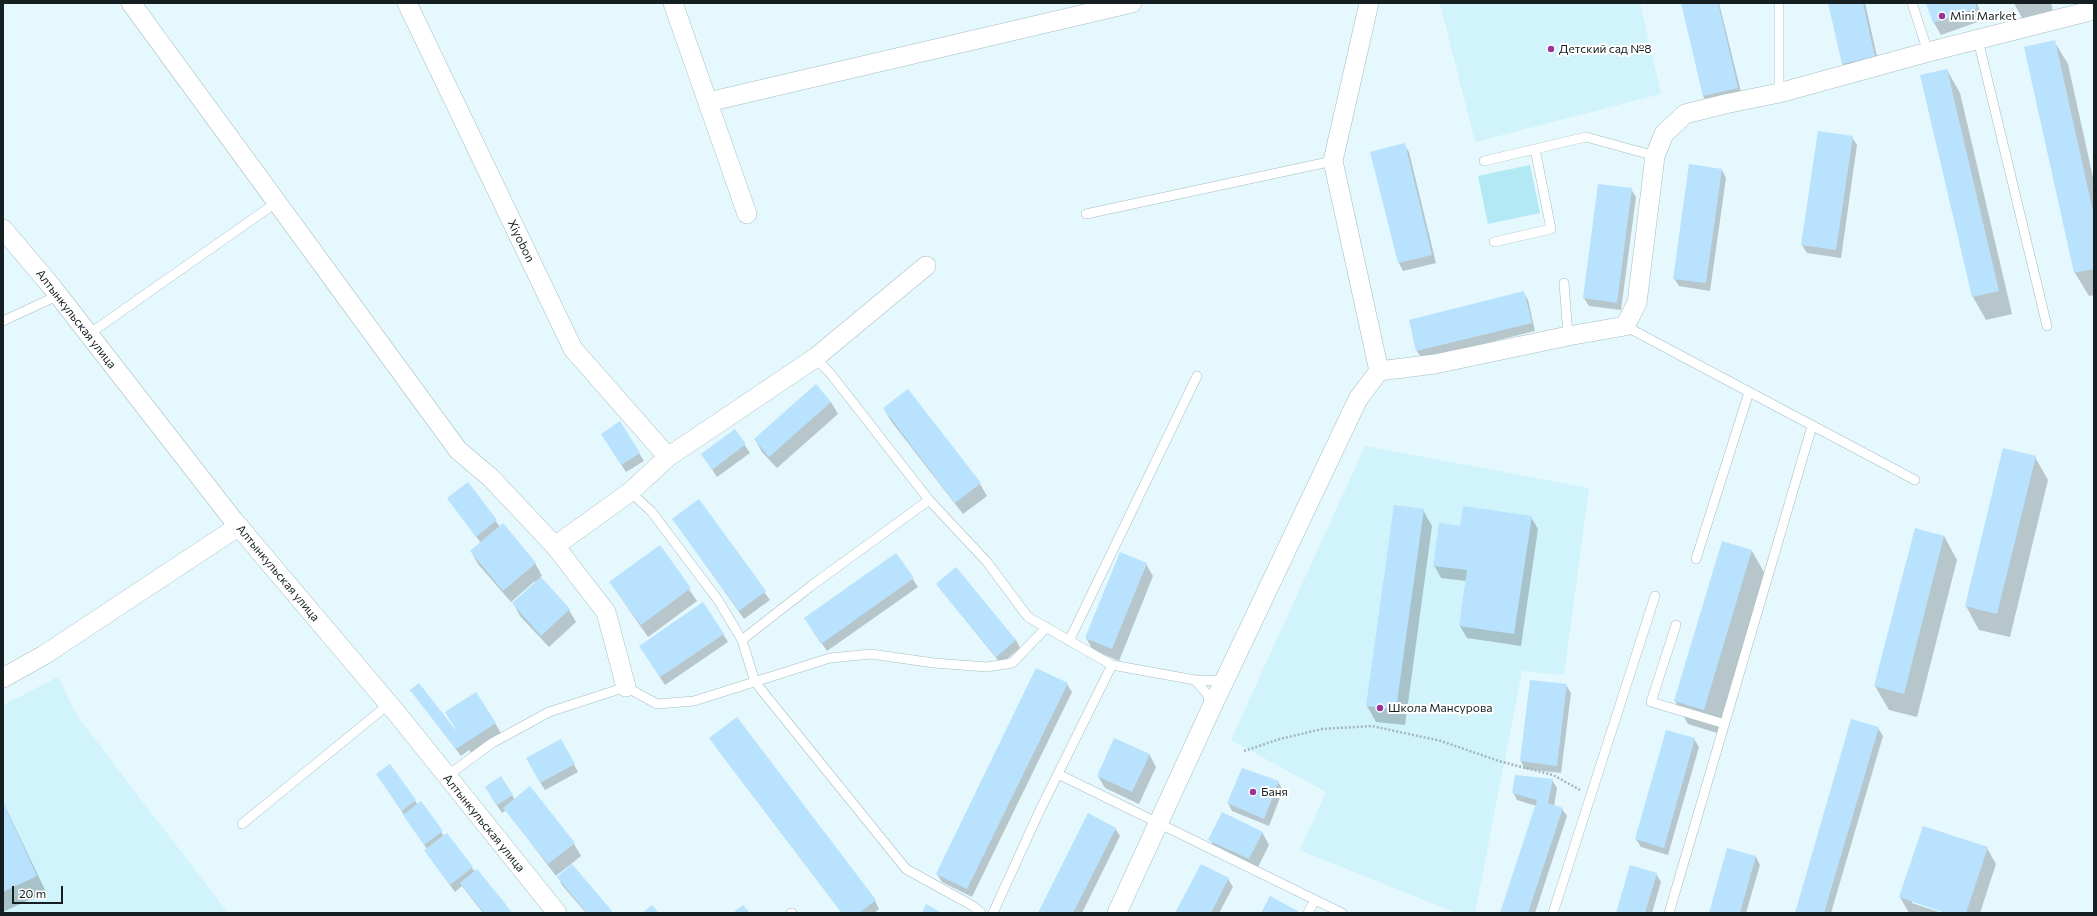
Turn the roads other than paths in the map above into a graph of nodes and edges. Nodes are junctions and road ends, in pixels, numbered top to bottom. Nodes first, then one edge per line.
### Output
1 (131, 3) edge
2 (407, 3) edge
3 (673, 3) edge
4 (1132, 3) edge
5 (1369, 3) edge
6 (1779, 3) edge
7 (1912, 3) edge
8 (2092, 8) edge
9 (1978, 40) junction
10 (1928, 52) junction
11 (1779, 93) junction
12 (708, 102) junction
13 (1535, 149) junction
14 (1655, 156) junction
15 (1484, 161) dead end
16 (1333, 162) junction
17 (276, 202) junction
18 (747, 214) dead end
19 (1086, 214) dead end
20 (3, 229) edge
21 (1494, 242) dead end
22 (926, 266) dead end
23 (1564, 283) dead end
24 (58, 296) junction
25 (3, 321) edge
26 (1625, 326) junction
27 (2047, 326) dead end
28 (89, 334) junction
29 (1568, 336) junction
30 (815, 358) junction
31 (1379, 371) junction
32 (1196, 376) dead end
33 (1749, 392) junction
34 (1812, 426) junction
35 (668, 457) junction
36 (1915, 480) dead end
37 (630, 492) junction
38 (929, 500) junction
39 (239, 526) junction
40 (555, 546) junction
41 (1696, 559) dead end
42 (1655, 596) dead end
43 (1676, 625) dead end
44 (1046, 628) junction
45 (742, 640) junction
46 (1069, 641) junction
47 (1112, 665) junction
48 (3, 678) edge
49 (1195, 680) junction
50 (1224, 681) junction
51 (755, 682) junction
52 (626, 687) junction
53 (389, 704) junction
54 (1210, 711) junction
55 (1725, 724) junction
56 (1058, 774) junction
57 (447, 776) junction
58 (1158, 823) junction
59 (242, 824) dead end
60 (1315, 900) junction
61 (557, 913) edge
62 (982, 913) edge
63 (993, 913) edge
64 (1117, 913) edge
65 (1308, 913) edge
66 (1342, 913) edge
67 (1553, 913) edge
68 (1669, 913) edge

1 - 17 street
2 - 35 street, Xiyobon
3 - 12 street
4 - 12 street
5 - 16 street
6 - 11 lane
7 - 10 lane
8 - 9 street
9 - 10 street
9 - 27 lane
10 - 11 street
11 - 14 street
12 - 18 street
13 - 14 lane
13 - 15 lane
13 - 21 lane
14 - 26 street
16 - 19 lane
16 - 31 street
17 - 28 lane
17 - 40 street
20 - 24 street, Алтынкульская улица
22 - 30 street
23 - 29 lane
24 - 25 lane
24 - 28 street, Алтынкульская улица
26 - 29 street
26 - 33 lane
28 - 39 street, Алтынкульская улица
29 - 31 street
30 - 35 street
30 - 38 lane
31 - 50 street
32 - 46 lane
33 - 34 lane
33 - 41 lane
34 - 36 lane
34 - 55 lane
35 - 37 street
37 - 40 street
37 - 45 lane
38 - 44 lane
38 - 45 lane
39 - 48 street
39 - 53 street, Алтынкульская улица
40 - 52 street
42 - 67 lane
43 - 55 lane
44 - 46 lane
44 - 51 lane
45 - 51 lane
46 - 47 lane
47 - 49 lane
47 - 56 lane
49 - 50 lane
49 - 54 lane
50 - 54 street
51 - 52 lane
51 - 62 lane
52 - 57 lane
53 - 57 street, Алтынкульская улица
53 - 59 lane
54 - 58 street
55 - 68 lane
56 - 58 lane
56 - 63 lane
57 - 61 street, Алтынкульская улица
58 - 60 lane
58 - 64 street
60 - 65 lane
60 - 66 lane

